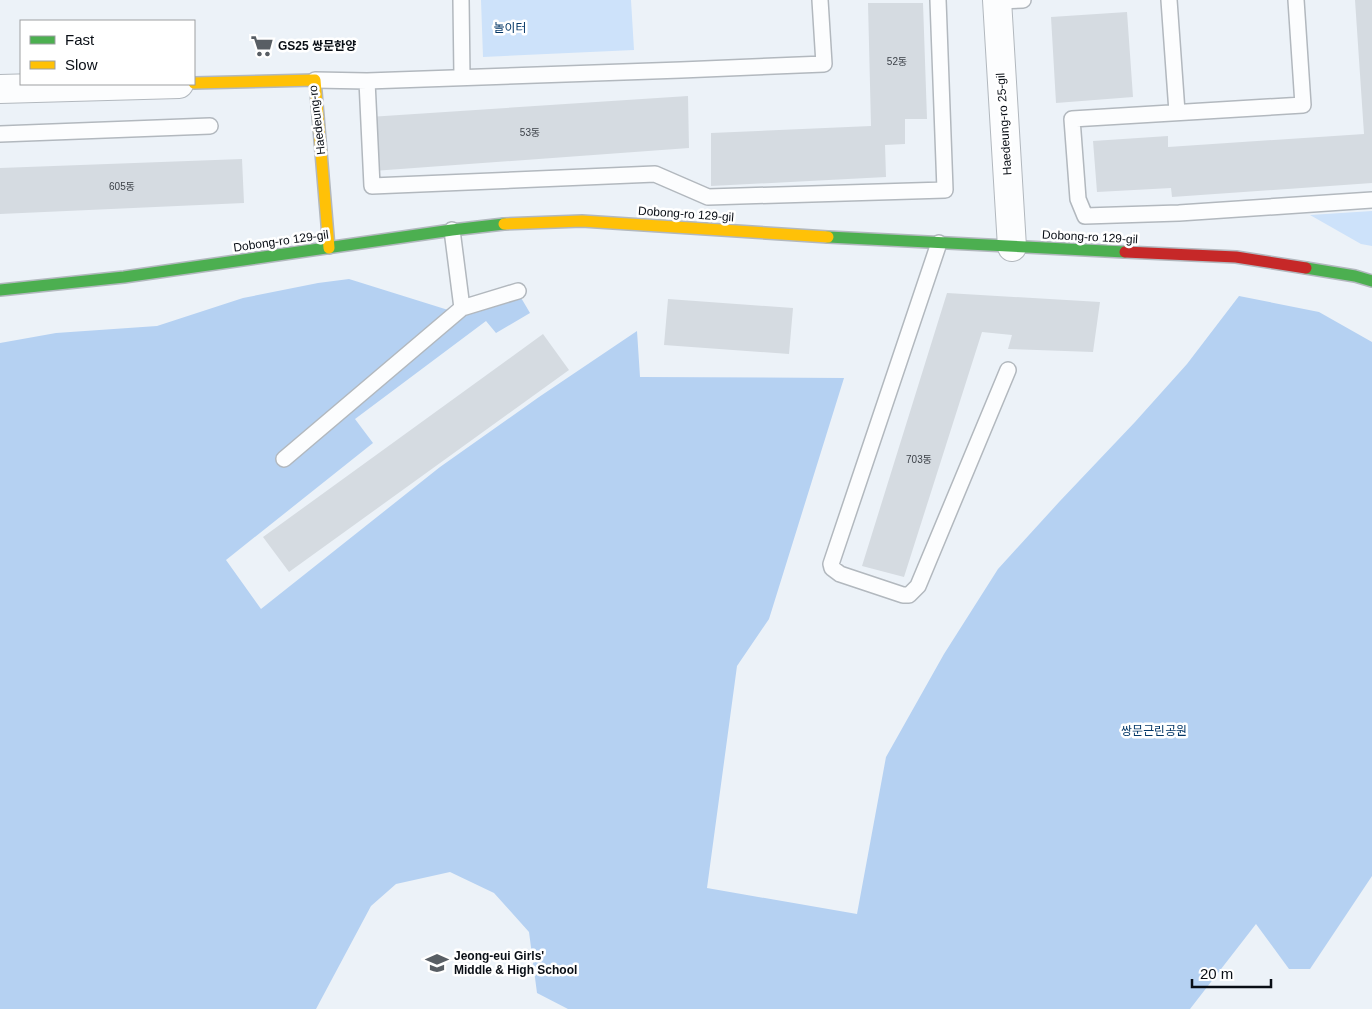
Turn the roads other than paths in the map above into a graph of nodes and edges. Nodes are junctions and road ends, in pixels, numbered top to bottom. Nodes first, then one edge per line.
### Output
1 (461, 0) edge
2 (820, 0) edge
3 (938, 0) edge
4 (996, 0) edge
5 (1023, 0) edge
6 (1169, 0) edge
7 (1296, 0) edge
8 (462, 77) junction
9 (315, 80) junction
10 (367, 81) junction
11 (195, 83) edge
12 (143, 85) edge
13 (0, 89) edge
14 (1177, 112) junction
15 (210, 126) dead end
16 (0, 134) edge
17 (1372, 200) edge
18 (452, 230) junction
19 (939, 243) junction
20 (1012, 247) junction
21 (329, 248) junction
22 (1372, 281) edge
23 (0, 290) edge
24 (518, 291) dead end
25 (462, 308) junction
26 (1008, 370) dead end
27 (284, 459) dead end

1 - 8 lane
2 - 8 lane
3 - 10 lane
4 - 5 lane
4 - 20 street, Haedeung-ro 25-gil
6 - 14 lane
7 - 14 lane
8 - 10 lane
9 - 10 lane
9 - 11 street, Haedeung-ro
9 - 21 street, Haedeung-ro
12 - 13 street
14 - 17 lane
15 - 16 lane
18 - 19 street, Dobong-ro 129-gil
18 - 21 street, Dobong-ro 129-gil
18 - 25 lane
19 - 20 street, Dobong-ro 129-gil
19 - 26 lane
20 - 22 street, Dobong-ro 129-gil
21 - 23 street, Dobong-ro 129-gil
24 - 25 lane
25 - 27 lane

